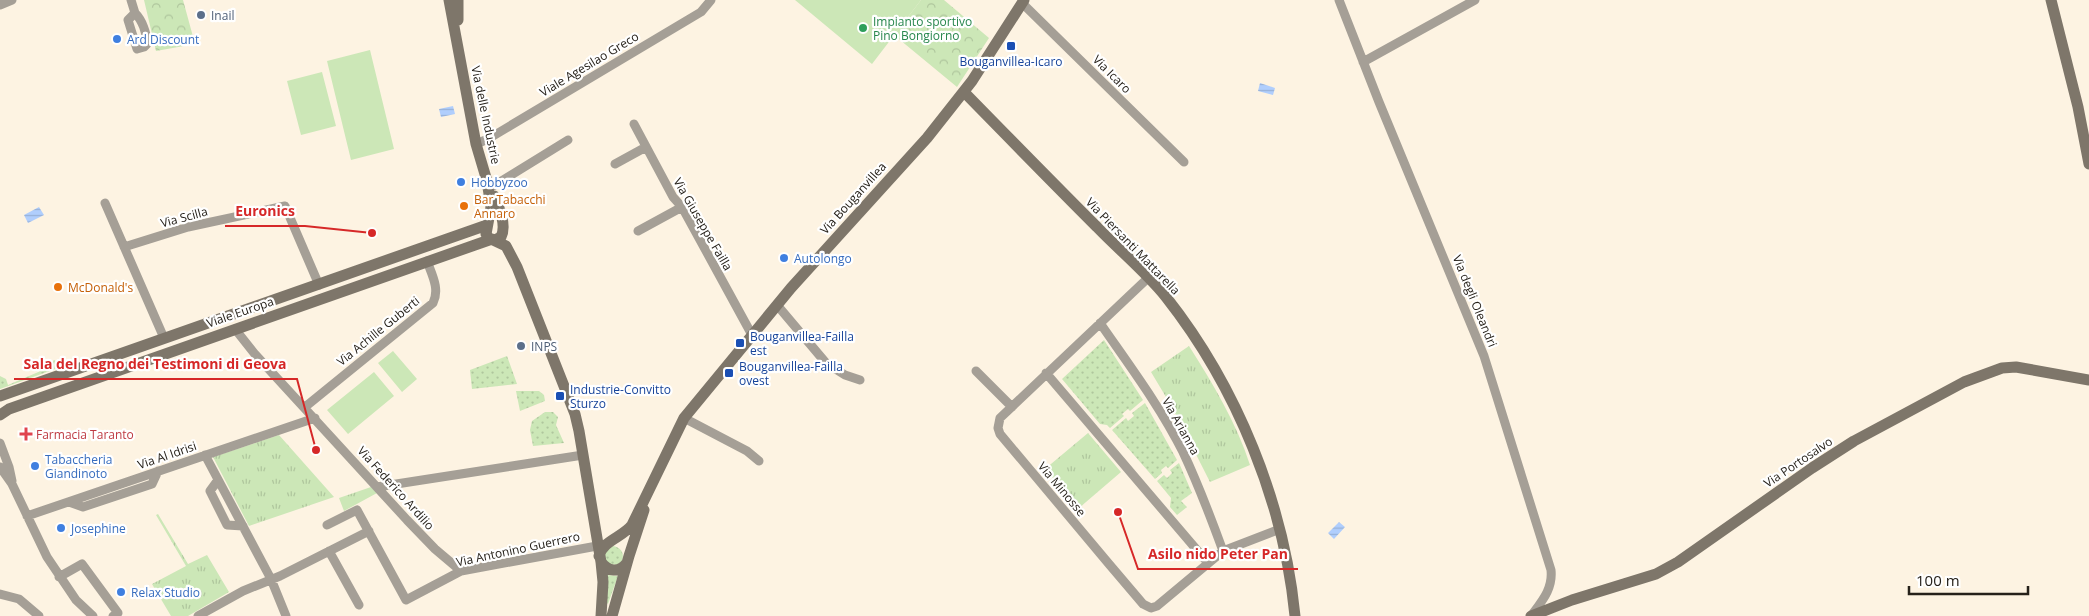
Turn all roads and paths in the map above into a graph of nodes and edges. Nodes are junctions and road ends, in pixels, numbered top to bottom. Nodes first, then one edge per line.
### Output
1 (12, 0) edge
2 (131, 0) edge
3 (449, 0) edge
4 (458, 0) edge
5 (711, 0) edge
6 (1339, 0) edge
7 (1475, 0) edge
8 (2051, 0) edge
9 (1023, 2) edge
10 (0, 5) edge
11 (135, 13) dead end
12 (459, 54) junction
13 (1363, 62) junction
14 (964, 92) junction
15 (634, 124) dead end
16 (568, 140) dead end
17 (476, 144) junction
18 (646, 148) junction
19 (1184, 162) dead end
20 (615, 164) dead end
21 (2089, 164) edge
22 (489, 184) junction
23 (105, 203) dead end
24 (682, 207) junction
25 (487, 224) junction
26 (503, 229) junction
27 (638, 231) dead end
28 (494, 240) junction
29 (124, 248) junction
30 (427, 261) junction
31 (517, 267) junction
32 (1148, 278) junction
33 (318, 285) junction
34 (777, 305) junction
35 (1100, 323) junction
36 (235, 329) junction
37 (752, 335) junction
38 (164, 338) junction
39 (976, 371) dead end
40 (1046, 373) junction
41 (860, 380) dead end
42 (2089, 380) edge
43 (0, 396) edge
44 (305, 407) junction
45 (1012, 407) junction
46 (0, 416) edge
47 (315, 418) junction
48 (684, 418) junction
49 (0, 443) edge
50 (205, 455) junction
51 (583, 455) junction
52 (758, 461) dead end
53 (0, 466) edge
54 (218, 480) junction
55 (12, 484) junction
56 (377, 487) junction
57 (651, 487) junction
58 (591, 500) junction
59 (27, 516) junction
60 (327, 525) dead end
61 (243, 526) junction
62 (1280, 529) junction
63 (370, 531) junction
64 (614, 541) junction
65 (329, 551) junction
66 (1223, 551) junction
67 (599, 554) junction
68 (628, 560) junction
69 (1208, 563) junction
70 (461, 571) junction
71 (59, 577) junction
72 (271, 580) junction
73 (1, 593) edge
74 (359, 605) dead end
75 (39, 616) edge
76 (93, 616) edge
77 (113, 616) edge
78 (198, 616) edge
79 (286, 616) edge
80 (602, 616) edge
81 (612, 616) edge
82 (1295, 616) edge
83 (1531, 616) edge

1 - 10 street
2 - 11 street
3 - 12 street
4 - 12 street
5 - 17 street, Viale Agesilao Greco
6 - 13 street, Via degli Oleandri
7 - 13 street
8 - 21 street
9 - 14 street, Via Bouganvillea
9 - 19 street, Via Icaro
12 - 17 street, Via delle Industrie
13 - 83 street, Via degli Oleandri
14 - 32 street, Via Piersanti Mattarella
14 - 34 street, Via Bouganvillea
15 - 18 street, Via Giuseppe Failla
16 - 22 street
17 - 22 street, Via delle Industrie
18 - 20 street
18 - 24 street, Via Giuseppe Failla
22 - 25 street
22 - 26 street
23 - 29 street
24 - 27 street
24 - 37 street, Via Giuseppe Failla
25 - 26 street
25 - 28 street
25 - 33 street, Viale Europa
26 - 28 street
26 - 31 street
28 - 30 street, Viale Europa
28 - 31 street
29 - 33 street, Via Scilla
29 - 38 street
30 - 36 street, Viale Europa
30 - 44 street, Via Achille Guberti
31 - 51 street
32 - 35 street, Via Minosse
32 - 62 street, Via Piersanti Mattarella
33 - 38 street, Viale Europa
34 - 37 street, Via Bouganvillea
34 - 41 street
35 - 40 street, Via Minosse
35 - 66 street, Via Arianna
36 - 44 street, Via Federico Ardilio
36 - 46 street, Viale Europa
37 - 48 street, Via Bouganvillea
38 - 43 street, Viale Europa
39 - 45 street
40 - 45 street, Via Minosse
40 - 69 street
42 - 83 street, Via Portosalvo
44 - 47 street, Via Federico Ardilio
45 - 69 street, Via Minosse
47 - 50 street, Via Al Idrisi
47 - 56 street, Via Federico Ardilio
48 - 52 street
48 - 57 street, Via Bouganvillea
49 - 55 street
50 - 54 street
50 - 59 street, Via Al Idrisi
51 - 56 street
51 - 58 street
53 - 55 street
54 - 61 street
54 - 61 street
55 - 59 street
56 - 70 street, Via Federico Ardilio
57 - 64 street
57 - 68 street
58 - 64 street
58 - 67 street
59 - 71 street
60 - 63 street, Via Antonino Guerrero
61 - 72 street
62 - 66 street, Via Minosse
62 - 82 street, Via Piersanti Mattarella
63 - 65 street
63 - 70 street, Via Antonino Guerrero
64 - 67 street
64 - 68 street
65 - 72 street
65 - 74 street
66 - 69 street, Via Minosse
67 - 68 street
67 - 70 street, Via Antonino Guerrero
67 - 80 street
68 - 81 street
71 - 76 street
71 - 77 street
72 - 78 street
72 - 79 street
73 - 75 street

